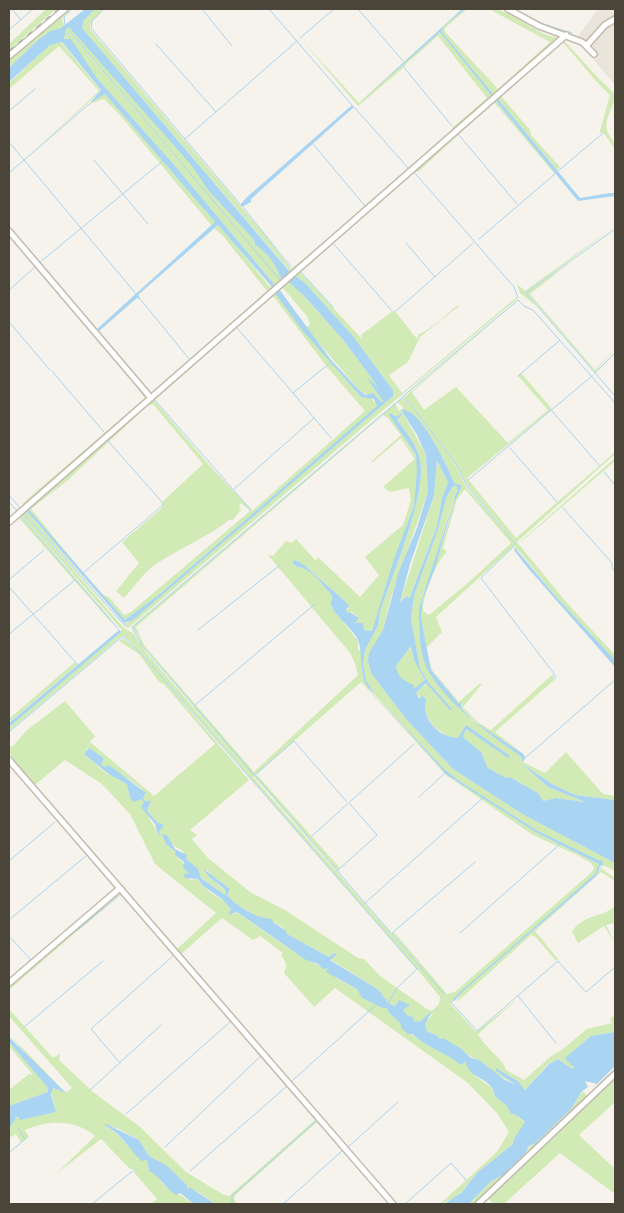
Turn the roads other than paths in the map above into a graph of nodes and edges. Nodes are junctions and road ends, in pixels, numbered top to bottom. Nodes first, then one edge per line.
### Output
1 (65, 9) edge
2 (508, 9) edge
3 (615, 19) edge
4 (566, 35) junction
5 (587, 45) junction
6 (594, 54) dead end
7 (9, 56) edge
8 (9, 231) edge
9 (151, 398) junction
10 (9, 522) edge
11 (9, 760) edge
12 (120, 889) junction
13 (9, 983) edge
14 (615, 1074) edge
15 (392, 1204) edge
16 (478, 1204) edge

1 - 7 street
2 - 4 street
3 - 5 street
4 - 5 street
4 - 9 street
5 - 6 street
8 - 9 street
9 - 10 street
11 - 12 street
12 - 13 street
12 - 15 street
14 - 16 street

